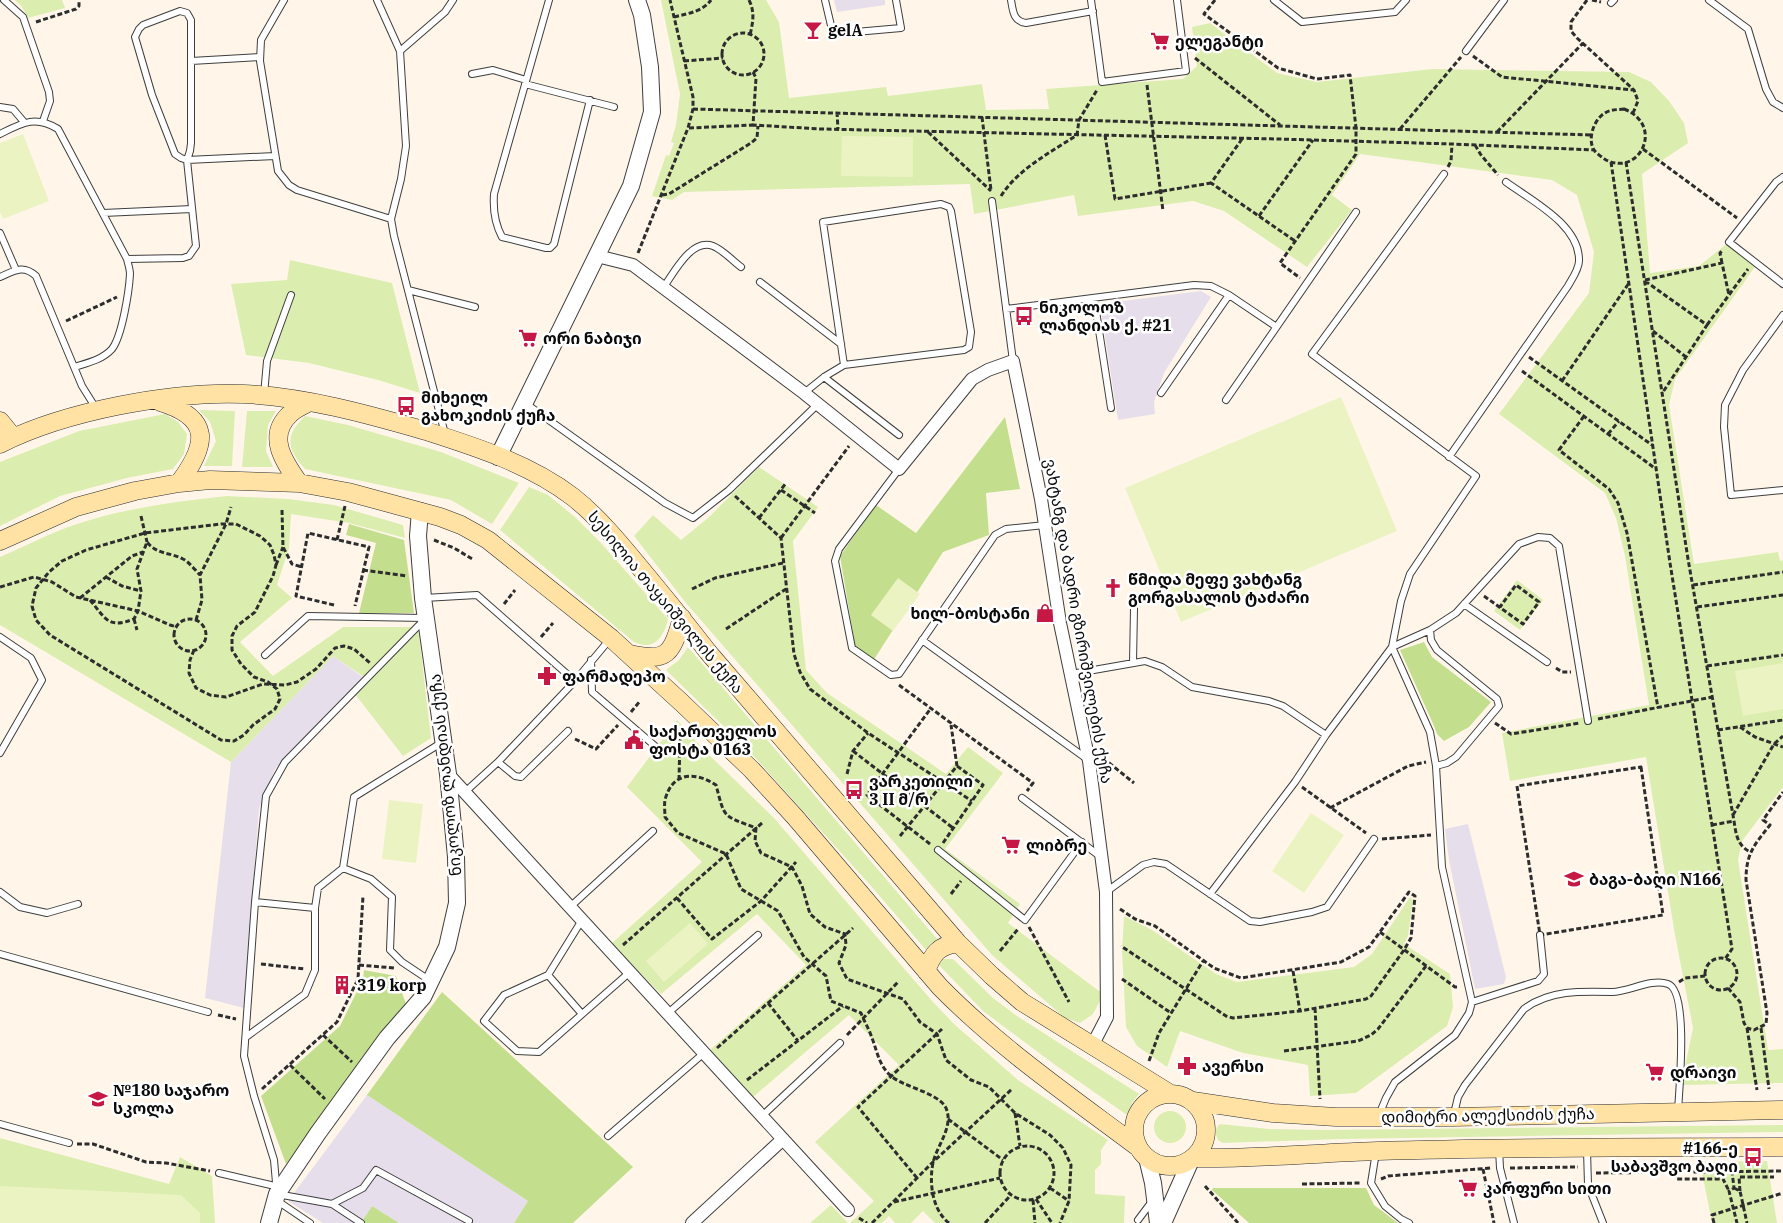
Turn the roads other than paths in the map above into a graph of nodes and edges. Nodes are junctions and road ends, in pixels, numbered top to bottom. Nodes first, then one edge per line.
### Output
1 (4, 0) edge
2 (284, 0) edge
3 (377, 0) edge
4 (453, 0) edge
5 (549, 0) edge
6 (637, 0) edge
7 (825, 0) edge
8 (896, 0) edge
9 (1011, 0) edge
10 (1092, 0) edge
11 (1176, 0) edge
12 (1274, 0) edge
13 (1406, 0) edge
14 (1504, 0) edge
15 (1709, 0) edge
16 (1093, 12) junction
17 (400, 51) junction
18 (1466, 51) road end
19 (260, 57) junction
20 (191, 61) junction
21 (472, 74) dead end
22 (526, 82) junction
23 (590, 100) junction
24 (0, 107) edge
25 (614, 107) dead end
26 (1783, 108) edge
27 (42, 121) junction
28 (24, 122) junction
29 (0, 134) edge
30 (276, 156) junction
31 (187, 160) junction
32 (1444, 174) road end
33 (1783, 177) edge
34 (1506, 182) road end
35 (993, 204) road end
36 (192, 209) junction
37 (1356, 212) dead end
38 (103, 213) junction
39 (391, 219) junction
40 (0, 233) edge
41 (597, 256) junction
42 (127, 259) junction
43 (741, 267) dead end
44 (16, 270) junction
45 (0, 277) edge
46 (760, 282) dead end
47 (1783, 284) edge
48 (663, 288) junction
49 (408, 290) junction
50 (291, 295) dead end
51 (1229, 295) junction
52 (1094, 298) junction
53 (475, 307) dead end
54 (1006, 308) junction
55 (1783, 315) edge
56 (1275, 326) junction
57 (841, 344) junction
58 (1013, 361) junction
59 (844, 365) junction
60 (74, 367) junction
61 (824, 377) junction
62 (804, 393) junction
63 (1162, 393) dead end
64 (263, 396) junction
65 (156, 400) junction
66 (1226, 400) dead end
67 (310, 402) junction
68 (524, 402) junction
69 (818, 404) junction
70 (1111, 408) dead end
71 (98, 411) junction
72 (0, 420) edge
73 (899, 435) dead end
74 (446, 438) junction
75 (6, 441) edge
76 (498, 457) junction
77 (1449, 457) junction
78 (899, 469) junction
79 (179, 483) junction
80 (299, 483) junction
81 (1783, 490) edge
82 (420, 511) junction
83 (1045, 525) junction
84 (0, 541) edge
85 (423, 598) junction
86 (1464, 604) junction
87 (1134, 608) dead end
88 (426, 618) junction
89 (682, 618) junction
90 (1430, 630) junction
91 (0, 637) edge
92 (611, 638) junction
93 (922, 640) junction
94 (1392, 647) junction
95 (629, 654) junction
96 (265, 655) dead end
97 (591, 660) junction
98 (1547, 662) road end
99 (1133, 663) junction
100 (1071, 674) junction
101 (575, 681) junction
102 (1588, 721) road end
103 (567, 732) road end
104 (1326, 735) junction
105 (444, 741) junction
106 (655, 746) dead end
107 (0, 753) edge
108 (1089, 760) junction
109 (498, 762) junction
110 (1435, 763) junction
111 (448, 774) junction
112 (465, 792) junction
113 (1022, 798) road end
114 (653, 831) dead end
115 (1374, 839) road end
116 (1082, 842) junction
117 (938, 850) road end
118 (1102, 857) junction
119 (344, 868) junction
120 (0, 892) edge
121 (1106, 892) junction
122 (1210, 894) junction
123 (255, 902) junction
124 (78, 904) dead end
125 (570, 907) junction
126 (315, 908) junction
127 (582, 920) junction
128 (758, 935) dead end
129 (1540, 935) road end
130 (958, 943) junction
131 (0, 954) edge
132 (926, 970) junction
133 (630, 972) junction
134 (548, 975) junction
135 (430, 981) junction
136 (1472, 1002) junction
137 (208, 1012) road end
138 (668, 1013) junction
139 (582, 1014) junction
140 (246, 1037) junction
141 (840, 1043) road end
142 (1092, 1046) junction
143 (706, 1055) junction
144 (1169, 1093) junction
145 (1193, 1101) junction
146 (1783, 1110) edge
147 (1677, 1112) junction
148 (762, 1116) junction
149 (1379, 1117) junction
150 (1453, 1117) junction
151 (0, 1124) edge
152 (608, 1136) dead end
153 (783, 1139) junction
154 (69, 1143) road end
155 (1783, 1147) edge
156 (1499, 1148) junction
157 (1587, 1148) junction
158 (1376, 1151) junction
159 (1143, 1153) junction
160 (1192, 1159) junction
161 (218, 1173) road end
162 (276, 1193) junction
163 (1155, 1197) junction
164 (332, 1204) junction
165 (848, 1210) dead end
166 (1138, 1220) dead end
167 (469, 1221) dead end
168 (269, 1223) edge
169 (310, 1223) edge
170 (361, 1223) edge
171 (693, 1223) edge
172 (1158, 1223) edge
173 (1163, 1223) edge
174 (1409, 1223) edge
175 (1514, 1223) edge
176 (1603, 1223) edge

1 - 27 lane
2 - 19 lane
3 - 17 lane
4 - 17 lane
5 - 22 lane
6 - 41 street
7 - 8 lane
9 - 16 lane
10 - 16 lane
11 - 16 lane
12 - 13 lane
14 - 18 lane
15 - 26 lane
17 - 39 lane
19 - 20 lane
19 - 30 lane
20 - 31 lane
20 - 31 lane
21 - 22 lane
22 - 23 lane
22 - 23 lane
23 - 25 lane
24 - 28 lane
27 - 28 lane
27 - 38 lane
28 - 29 lane
30 - 31 lane
30 - 39 lane
31 - 36 lane
32 - 77 lane
33 - 47 lane
34 - 77 lane
35 - 54 lane, ვახტანგ და ბადრი გზირიშვილების ქუჩა
36 - 38 lane
36 - 42 lane
37 - 56 lane
38 - 42 lane
39 - 49 lane
40 - 44 lane
41 - 48 street
41 - 68 street
42 - 60 lane
43 - 48 lane
44 - 45 lane
44 - 60 lane
46 - 57 lane
48 - 62 street
49 - 53 lane
49 - 74 lane
50 - 64 lane
51 - 52 lane
51 - 56 lane
51 - 63 lane
52 - 54 lane
52 - 70 lane
54 - 58 lane, ვახტანგ და ბადრი გზირიშვილების ქუჩა
55 - 81 lane
56 - 66 lane
57 - 59 lane
57 - 59 lane
58 - 78 street
58 - 83 street, ვახტანგ და ბადრი გზირიშვილების ქუჩა
59 - 61 lane
60 - 71 lane
61 - 62 lane
61 - 73 lane
62 - 69 street
64 - 65 main road, სესილია თაყაიშვილის ქუჩა
64 - 67 main road, სესილია თაყაიშვილის ქუჩა
65 - 71 main road, სესილია თაყაიშვილის ქუჩა
65 - 79 main road
67 - 74 main road, სესილია თაყაიშვილის ქუჩა
67 - 80 main road
68 - 69 lane
68 - 76 street
69 - 78 street
71 - 75 main road, სესილია თაყაიშვილის ქუჩა
72 - 75 main road
74 - 76 main road, სესილია თაყაიშვილის ქუჩა
76 - 89 main road, სესილია თაყაიშვილის ქუჩა
77 - 94 lane
78 - 93 lane
79 - 80 main road
79 - 84 main road
80 - 82 main road
82 - 85 street, ნიკოლოზ ლანდიას ქუჩა
82 - 92 main road
83 - 93 lane
83 - 100 street, ვახტანგ და ბადრი გზირიშვილების ქუჩა
85 - 88 street, ნიკოლოზ ლანდიას ქუჩა
85 - 101 lane
86 - 90 lane
86 - 98 lane
86 - 102 lane
87 - 99 lane
88 - 96 lane
88 - 105 street, ნიკოლოზ ლანდიას ქუჩა
88 - 123 lane
89 - 95 main road
89 - 130 main road, სესილია თაყაიშვილის ქუჩა
90 - 94 lane
90 - 110 lane
91 - 107 lane
92 - 95 main road
92 - 97 lane
93 - 108 lane
94 - 104 lane
94 - 110 lane
95 - 132 main road
97 - 101 lane
97 - 106 lane
99 - 100 lane
99 - 104 lane
100 - 108 street, ვახტანგ და ბადრი გზირიშვილების ქუჩა
101 - 109 lane
103 - 109 lane
104 - 122 lane
105 - 111 street, ნიკოლოზ ლანდიას ქუჩა
105 - 119 lane
108 - 118 street, ვახტანგ და ბადრი გზირიშვილების ქუჩა
109 - 112 lane
110 - 136 lane
111 - 112 street
111 - 135 street, ნიკოლოზ ლანდიას ქუჩა
112 - 125 street
113 - 116 lane
114 - 125 lane
115 - 122 lane
116 - 117 lane
116 - 118 lane
118 - 121 street, ვახტანგ და ბადრი გზირიშვილების ქუჩა
119 - 126 lane
119 - 135 lane
120 - 124 lane
121 - 122 lane
121 - 142 street, ვახტანგ და ბადრი გზირიშვილების ქუჩა
123 - 126 lane
123 - 140 lane
125 - 127 street
126 - 140 lane
127 - 133 street
127 - 134 lane
128 - 138 lane
129 - 136 lane
130 - 132 main road
130 - 142 main road, სესილია თაყაიშვილის ქუჩა
131 - 137 lane
132 - 159 main road
133 - 138 street
133 - 139 lane
134 - 139 lane
134 - 139 lane
135 - 162 street, ნიკოლოზ ლანდიას ქუჩა
136 - 149 lane
138 - 143 street
140 - 162 lane
141 - 148 lane
142 - 144 main road, სესილია თაყაიშვილის ქუჩა
143 - 148 street
143 - 152 lane
144 - 145 main road
144 - 159 main road
145 - 149 main road, დიმიტრი ალექსიძის ქუჩა
145 - 160 main road
146 - 147 main road, დიმიტრი ალექსიძის ქუჩა
147 - 150 main road, დიმიტრი ალექსიძის ქუჩა
147 - 150 lane
148 - 153 street
149 - 150 main road, დიმიტრი ალექსიძის ქუჩა
151 - 154 lane
153 - 165 street
153 - 171 street
155 - 157 main road, დიმიტრი ალექსიძის ქუჩა
156 - 157 main road, დიმიტრი ალექსიძის ქუჩა
156 - 158 main road, დიმიტრი ალექსიძის ქუჩა
156 - 175 lane
157 - 176 lane
158 - 160 main road, დიმიტრი ალექსიძის ქუჩა
158 - 174 lane
159 - 160 main road
159 - 163 street
160 - 173 street
161 - 162 lane
162 - 164 lane
162 - 168 street, ნიკოლოზ ლანდიას ქუჩა
162 - 169 lane
163 - 166 lane
163 - 172 street
164 - 167 lane
164 - 170 lane

